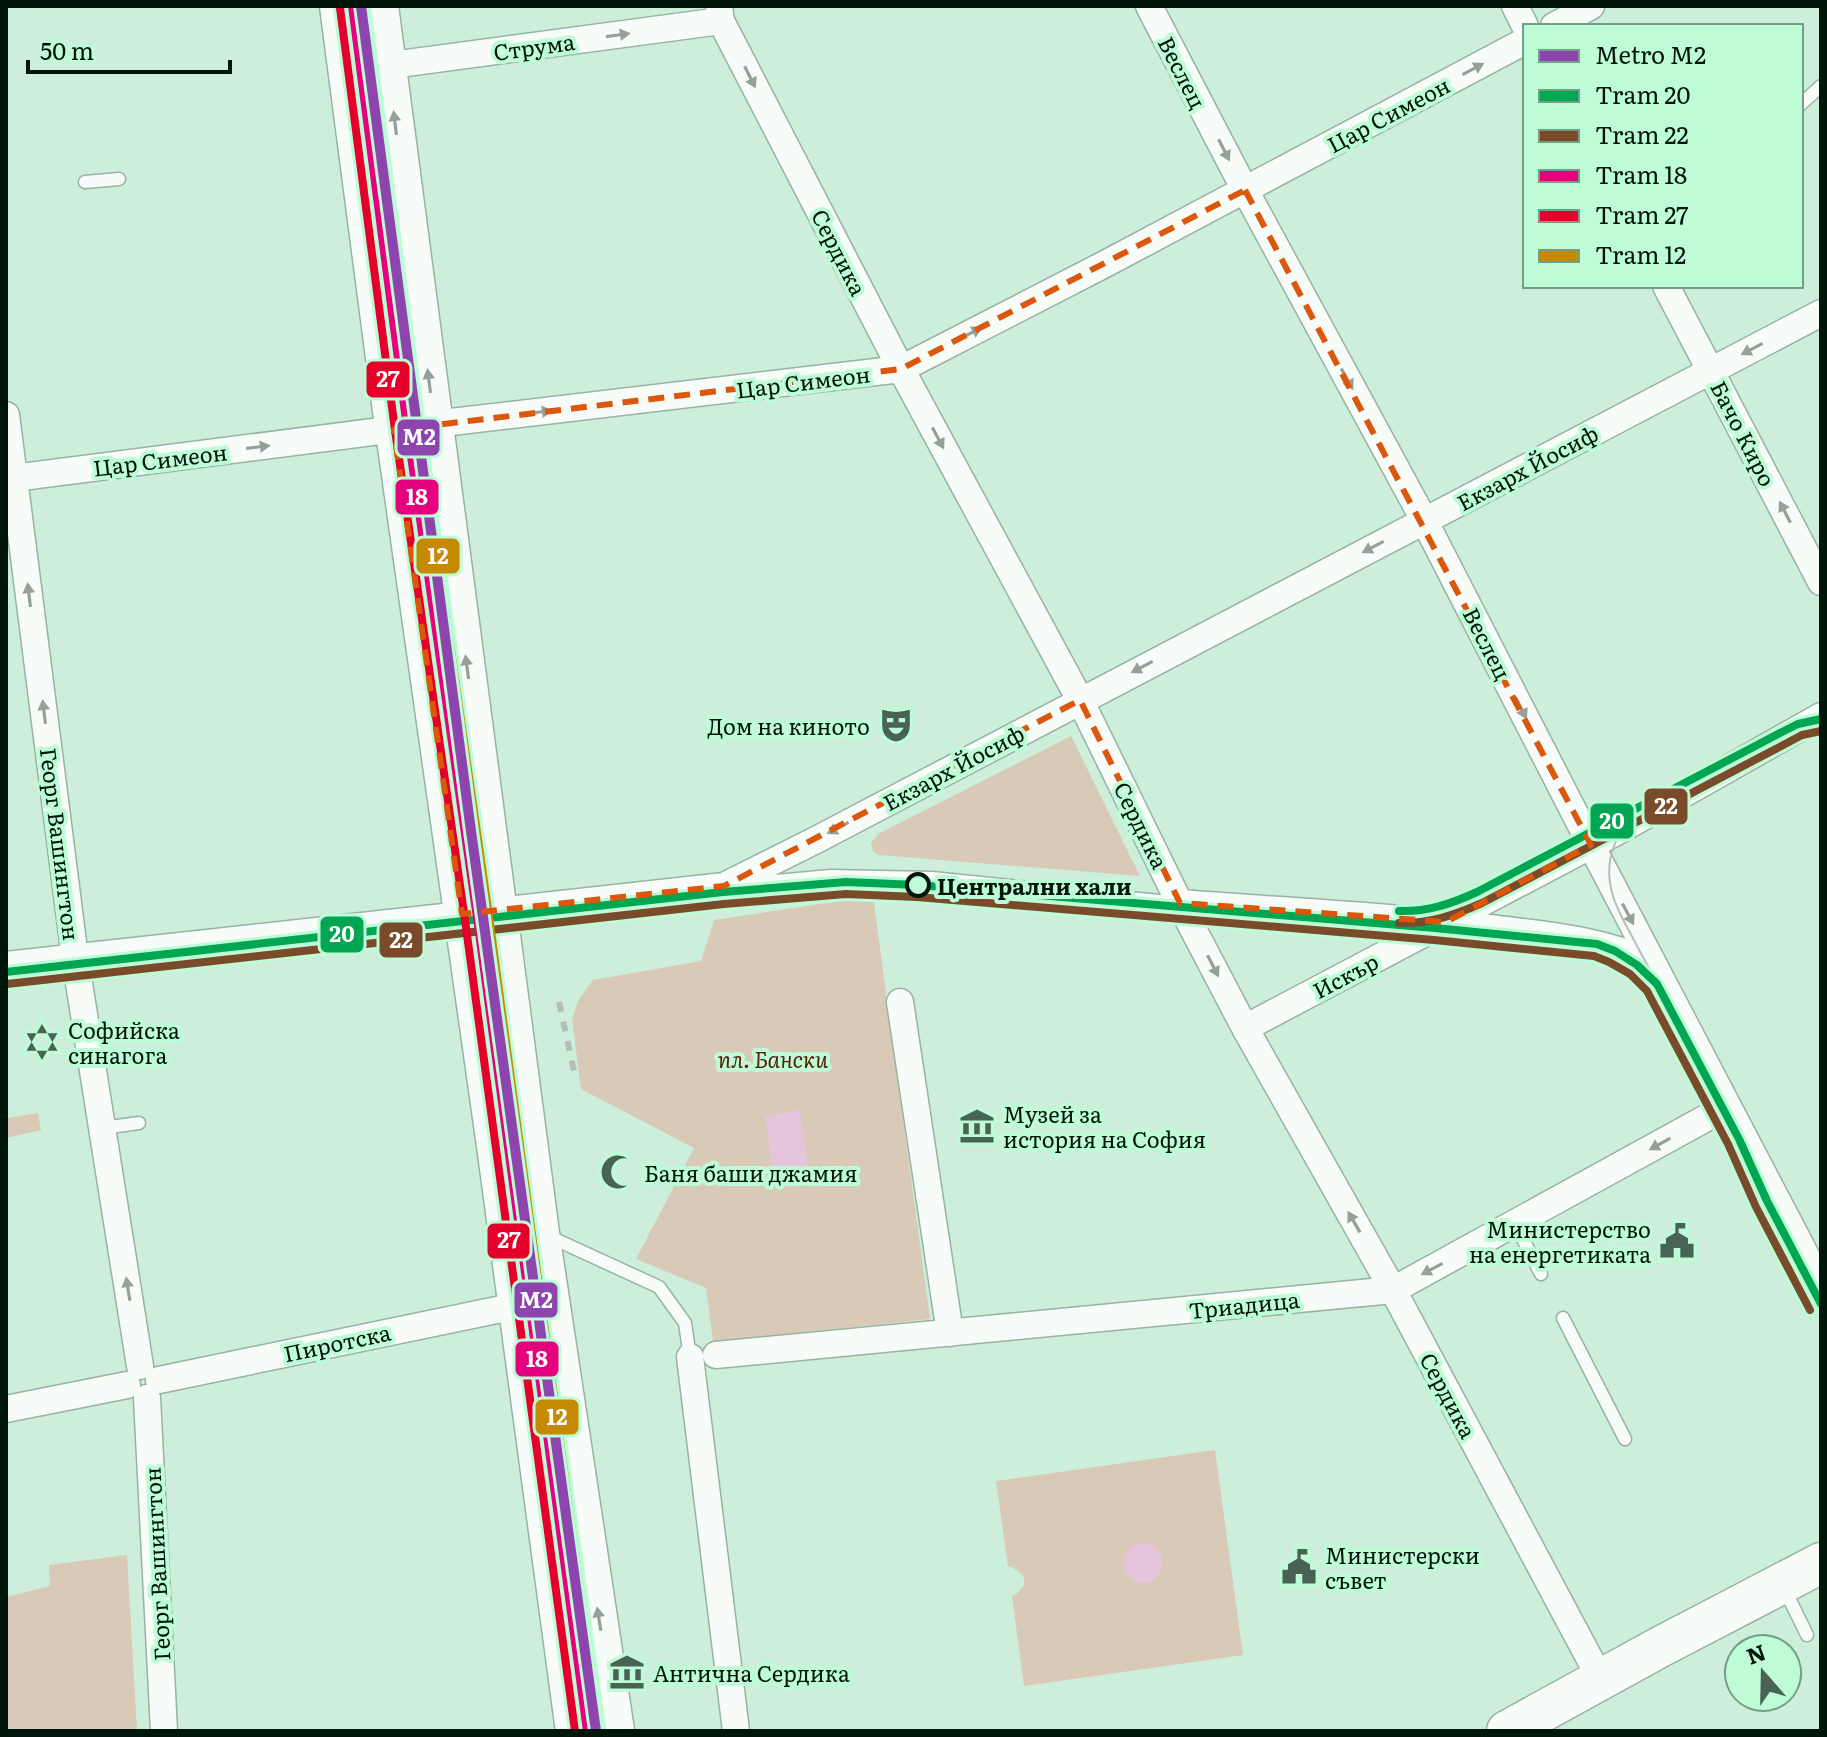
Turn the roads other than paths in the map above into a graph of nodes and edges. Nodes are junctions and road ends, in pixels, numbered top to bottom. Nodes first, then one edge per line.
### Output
1 (338, 6) edge
2 (380, 6) edge
3 (1149, 6) edge
4 (1515, 6) edge
5 (1591, 6) edge
6 (720, 14) edge
7 (1524, 24) edge
8 (1558, 24) edge
9 (1523, 42) edge
10 (388, 66) junction
11 (347, 71) junction
12 (1821, 86) edge
13 (1803, 102) edge
14 (119, 179) dead end
15 (85, 182) dead end
16 (1245, 190) junction
17 (1667, 288) edge
18 (1821, 313) edge
19 (901, 369) junction
20 (1711, 370) junction
21 (6, 415) edge
22 (435, 425) junction
23 (394, 430) junction
24 (10, 478) edge
25 (1424, 520) junction
26 (1821, 582) edge
27 (1080, 700) junction
28 (1821, 716) edge
29 (1591, 845) junction
30 (724, 886) junction
31 (1180, 903) junction
32 (499, 911) junction
33 (462, 914) junction
34 (1446, 922) junction
35 (75, 958) junction
36 (1653, 963) junction
37 (6, 965) edge
38 (900, 1002) dead end
39 (1245, 1028) junction
40 (1728, 1106) junction
41 (139, 1123) dead end
42 (103, 1128) junction
43 (1515, 1224) junction
44 (541, 1233) junction
45 (1541, 1274) dead end
46 (1821, 1284) edge
47 (1393, 1290) junction
48 (516, 1306) junction
49 (1563, 1318) dead end
50 (950, 1333) junction
51 (703, 1356) junction
52 (143, 1382) junction
53 (6, 1409) edge
54 (1625, 1439) dead end
55 (1821, 1563) edge
56 (1782, 1583) junction
57 (1807, 1635) dead end
58 (1601, 1680) junction
59 (164, 1731) edge
60 (574, 1731) edge
61 (616, 1731) edge
62 (736, 1731) edge
63 (1507, 1731) edge

1 - 11 main road
2 - 10 main road
3 -> 16 street, Веслец
4 - 7 street
5 - 8 street
10 -> 6 street, Струма
6 -> 19 street, Сердика
16 -> 9 street, Цар Симеон
10 - 11 street, Струма
22 -> 10 main road
11 - 23 main road
12 - 13 lane
14 - 15 lane
19 -> 16 street, Цар Симеон
16 -> 25 street, Веслец
17 - 20 street, Бачо Киро
18 -> 20 street, Екзарх Йосиф
22 -> 19 street, Цар Симеон
19 -> 27 street, Сердика
20 - 25 street, Екзарх Йосиф
26 -> 20 street, Бачо Киро
21 - 24 street, Георг Вашингтон
22 - 23 street, Цар Симеон
32 -> 22 main road
24 -> 23 street, Цар Симеон
23 - 33 main road
35 -> 24 street, Георг Вашингтон
25 -> 27 street, Екзарх Йосиф
25 -> 29 street, Веслец
27 -> 30 street, Екзарх Йосиф
27 - 31 street, Сердика
28 - 29 street, Искър
29 - 34 street, Искър
29 -> 36 street, Веслец
30 - 31 lane, Искър
30 - 32 street, Екзарх Йосиф
31 - 34 street, Искър
31 -> 39 street, Сердика
32 - 33 street, Екзарх Йосиф
32 - 44 main road
33 - 35 street, Екзарх Йосиф
33 - 48 main road
34 - 36 street, Искър
34 - 39 street, Искър
35 - 37 street, Екзарх Йосиф
35 - 42 street, Георг Вашингтон
36 - 40 street, Веслец
38 - 50 street
47 -> 39 street, Сердика
40 -> 43 street, Триадица
40 - 46 street, Веслец
41 - 42 lane
52 -> 42 street, Георг Вашингтон
43 - 45 lane
43 -> 47 street, Триадица
44 - 51 lane
61 -> 44 main road
47 - 50 street, Триадица
47 - 58 street, Сердика
48 - 52 street, Пиротска
48 - 60 main road
49 - 54 lane
50 - 51 street, Триадица
51 - 62 street
52 - 53 street, Пиротска
52 - 59 street, Георг Вашингтон
55 - 56 main road
56 - 57 lane
56 - 58 main road
58 - 63 main road

